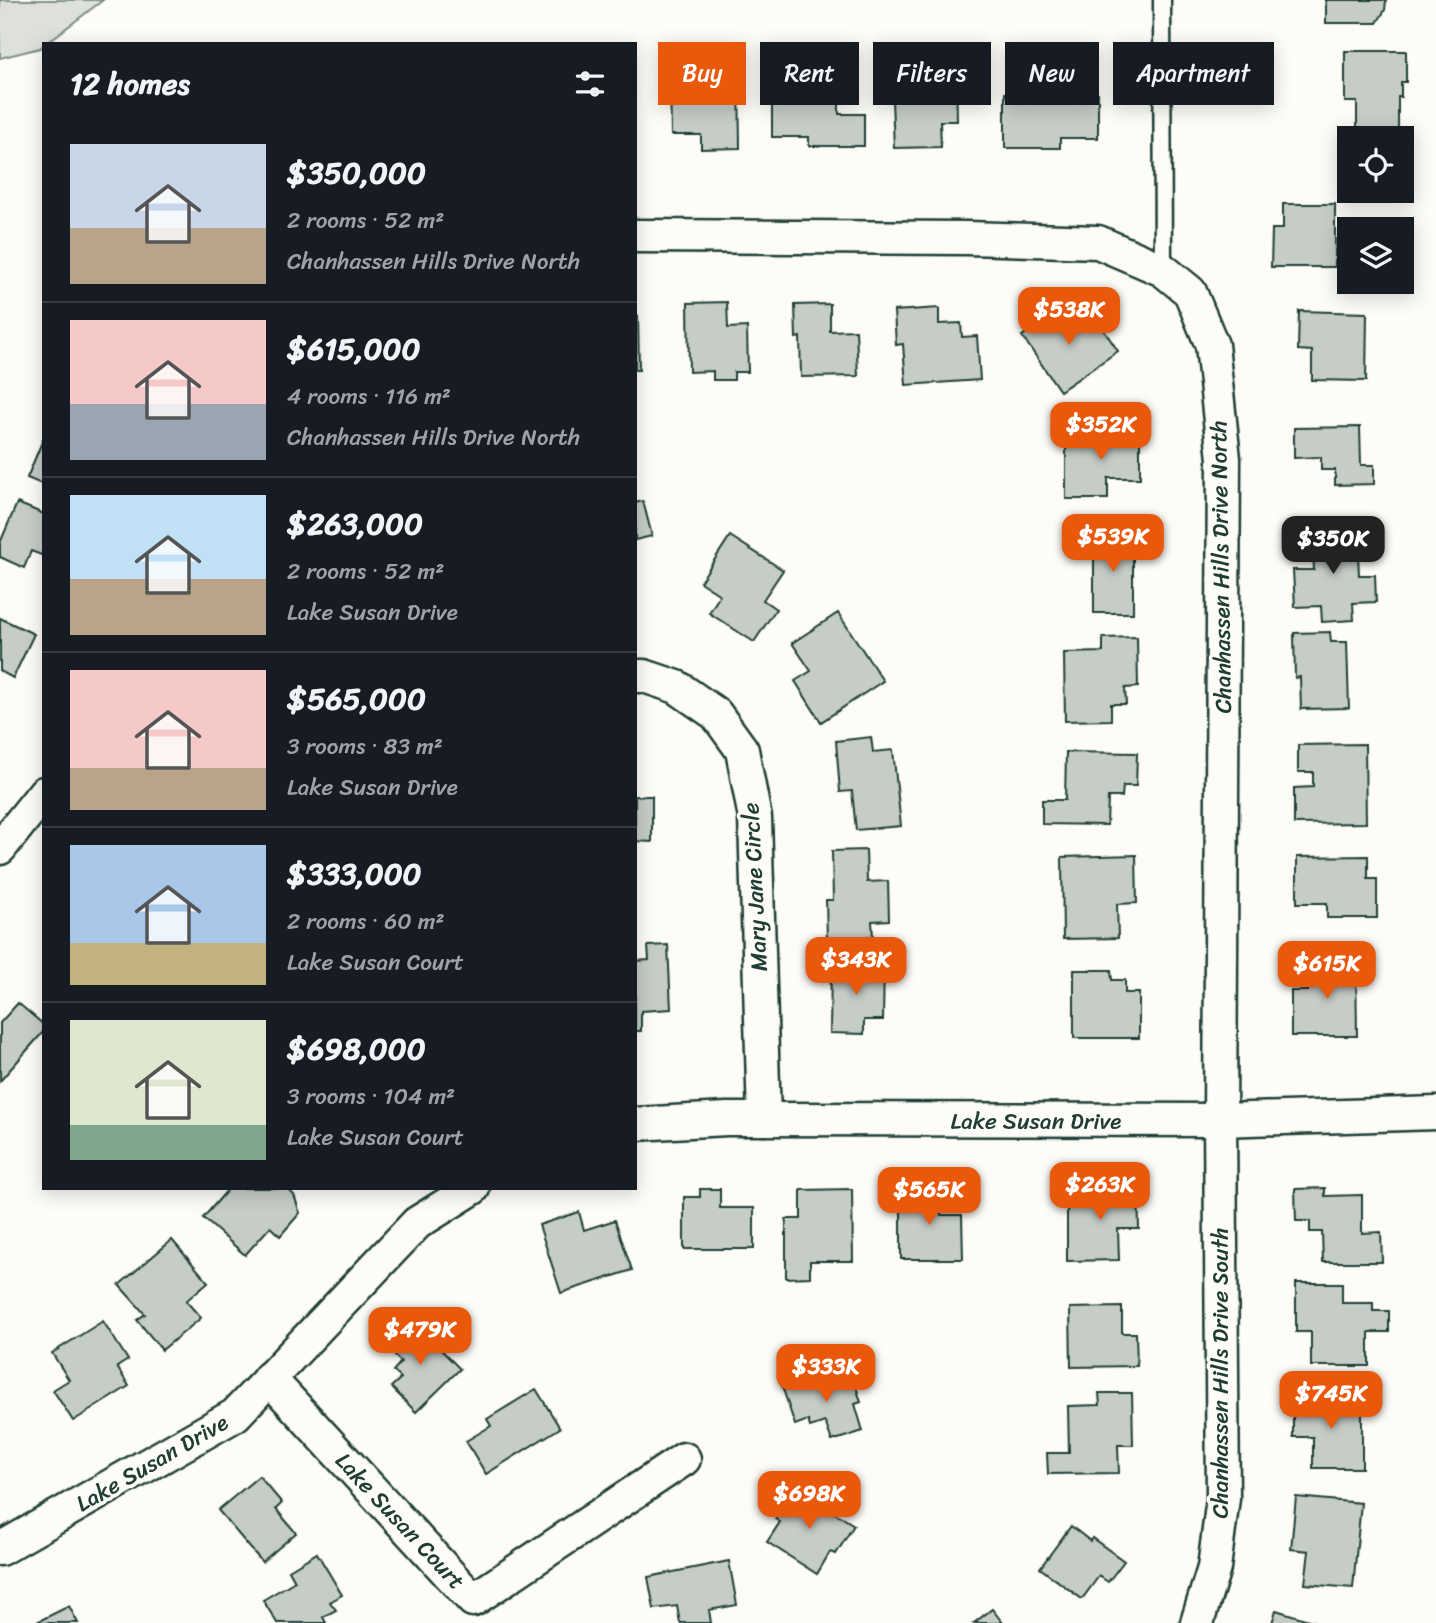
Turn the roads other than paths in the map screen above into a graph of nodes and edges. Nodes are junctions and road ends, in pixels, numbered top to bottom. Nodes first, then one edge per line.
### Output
1 (1162, 0) edge
2 (637, 236) edge
3 (1163, 270) junction
4 (637, 676) edge
5 (42, 796) edge
6 (0, 848) edge
7 (1436, 1113) edge
8 (764, 1119) junction
9 (1220, 1121) junction
10 (637, 1124) edge
11 (470, 1190) edge
12 (269, 1377) junction
13 (684, 1459) dead end
14 (0, 1549) edge
15 (1198, 1623) edge

1 - 3 lane
2 - 3 street, Chanhassen Hills Drive North
3 - 9 street, Chanhassen Hills Drive North
4 - 8 street, Mary Jane Circle
5 - 6 street
7 - 9 street, Lake Susan Drive
8 - 9 street, Lake Susan Drive
8 - 10 street, Lake Susan Drive
9 - 15 street, Chanhassen Hills Drive South
11 - 12 street, Lake Susan Drive
12 - 13 street, Lake Susan Court
12 - 14 street, Lake Susan Drive

